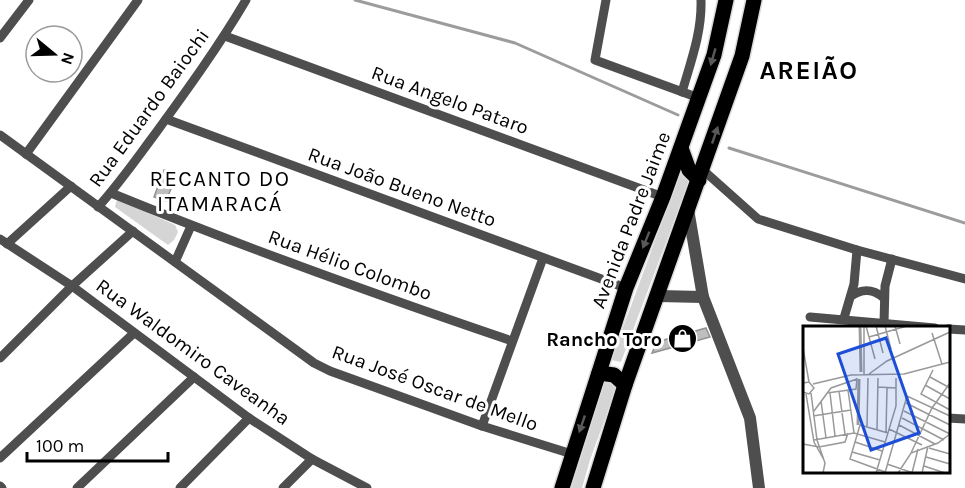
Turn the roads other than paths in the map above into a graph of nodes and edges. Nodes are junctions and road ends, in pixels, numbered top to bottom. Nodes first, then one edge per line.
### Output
1 (28, 0) edge
2 (138, 0) edge
3 (246, 0) edge
4 (606, 0) edge
5 (701, 0) edge
6 (726, 0) edge
7 (754, 0) edge
8 (225, 36) junction
9 (0, 38) edge
10 (682, 92) junction
11 (699, 98) junction
12 (166, 119) junction
13 (0, 135) edge
14 (681, 148) junction
15 (26, 154) junction
16 (701, 175) junction
17 (71, 186) junction
18 (111, 194) junction
19 (663, 197) junction
20 (98, 207) junction
21 (688, 208) junction
22 (191, 226) junction
23 (133, 231) junction
24 (4, 241) edge
25 (857, 250) junction
26 (543, 258) junction
27 (892, 259) junction
28 (175, 262) junction
29 (965, 279) edge
30 (72, 285) junction
31 (626, 288) junction
32 (658, 296) junction
33 (851, 296) junction
34 (703, 297) junction
35 (884, 298) junction
36 (810, 317) dead end
37 (844, 318) junction
38 (884, 322) junction
39 (925, 326) edge
40 (950, 329) edge
41 (965, 330) edge
42 (134, 333) junction
43 (512, 341) junction
44 (0, 357) edge
45 (599, 373) junction
46 (194, 377) junction
47 (626, 385) junction
48 (249, 418) junction
49 (950, 418) edge
50 (965, 419) edge
51 (482, 426) junction
52 (572, 454) junction
53 (0, 458) edge
54 (312, 459) junction
55 (76, 488) edge
56 (180, 488) edge
57 (283, 488) edge
58 (367, 488) edge
59 (562, 488) edge
60 (592, 488) edge
61 (759, 488) edge

1 - 9 street
2 - 15 street
3 - 8 street, Rua Eduardo Baiochi
4 - 10 street
5 - 10 street
6 -> 11 main road, Avenida Padre Jaime
16 -> 7 main road
8 - 12 street, Rua Eduardo Baiochi
8 - 19 street, Rua Angelo Pataro
10 - 11 street
11 - 14 main road, Avenida Padre Jaime
12 - 18 street, Rua Eduardo Baiochi
12 - 26 street, Rua João Bueno Netto
13 - 15 street, Rua José Oscar de Mello
14 - 16 main road
14 - 19 main road, Avenida Padre Jaime
15 - 17 street, Rua José Oscar de Mello
16 - 21 main road
16 - 25 street
17 - 20 street, Rua José Oscar de Mello
17 - 24 street
18 - 20 street, Rua Eduardo Baiochi
18 - 22 street, Rua Hélio Colombo
19 -> 31 main road, Avenida Padre Jaime
20 - 23 street, Rua José Oscar de Mello
21 - 32 main road
21 - 34 street
22 - 28 street
22 - 43 street, Rua Hélio Colombo
23 - 28 street, Rua José Oscar de Mello
23 - 30 street
24 - 30 street, Rua Waldomiro Caveanha
25 - 27 street
25 - 33 street
26 - 31 street, Rua João Bueno Netto
26 - 43 street
27 - 29 street
27 - 35 street
28 - 51 street, Rua José Oscar de Mello
30 - 42 street, Rua Waldomiro Caveanha
30 - 44 street
31 - 45 main road, Avenida Padre Jaime
32 - 34 street
32 - 47 main road
33 - 35 street
33 - 37 street
34 - 61 street
35 - 38 street
36 - 37 street
37 - 38 street
38 - 39 street
40 - 41 street
42 - 46 street, Rua Waldomiro Caveanha
42 - 53 street
43 - 51 street
45 - 47 main road
45 -> 52 main road, Avenida Padre Jaime
46 - 48 street, Rua Waldomiro Caveanha
46 - 55 street
47 - 60 main road
48 - 54 street, Rua Waldomiro Caveanha
48 - 56 street
49 - 50 street
51 - 52 street, Rua José Oscar de Mello
52 - 59 main road, Avenida Padre Jaime
54 - 57 street
54 - 58 street, Rua Waldomiro Caveanha

